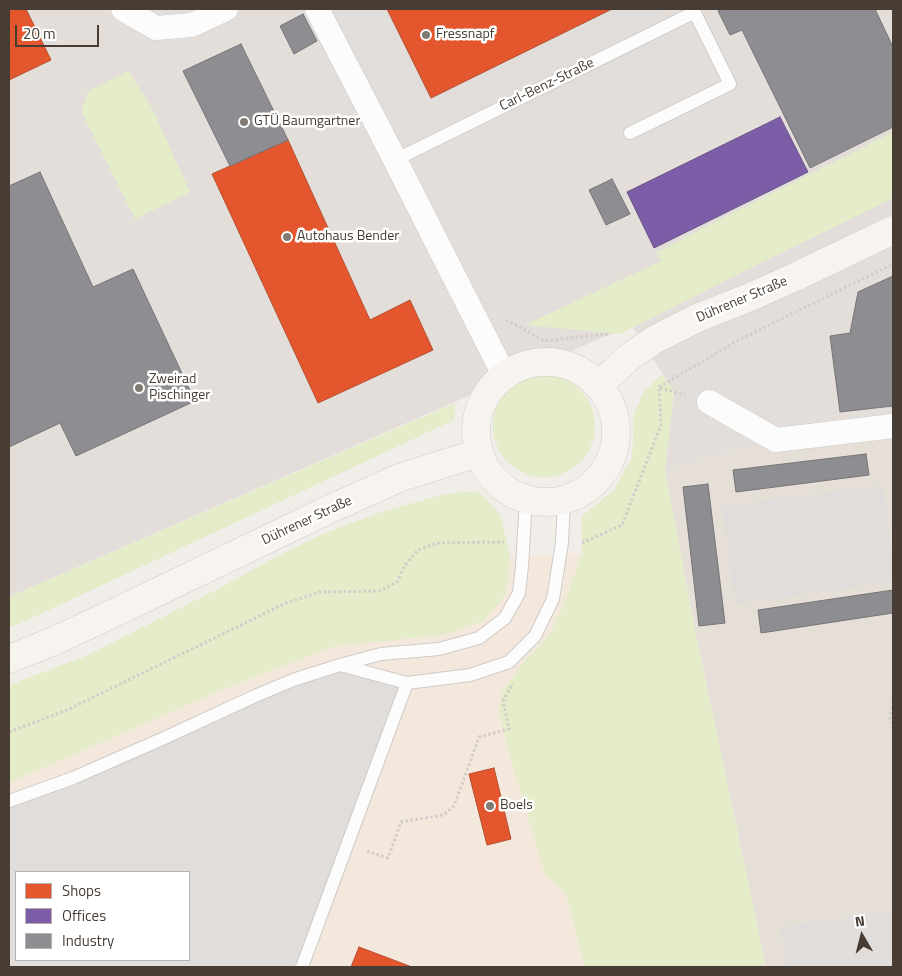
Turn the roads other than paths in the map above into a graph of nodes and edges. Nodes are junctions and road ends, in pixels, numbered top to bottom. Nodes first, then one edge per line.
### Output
1 (123, 9) edge
2 (226, 9) edge
3 (317, 9) edge
4 (694, 10) edge
5 (630, 133) dead end
6 (395, 160) junction
7 (893, 230) edge
8 (504, 375) junction
9 (597, 382) junction
10 (709, 402) dead end
11 (893, 426) edge
12 (478, 453) junction
13 (526, 500) junction
14 (564, 501) junction
15 (9, 659) edge
16 (340, 665) junction
17 (407, 683) junction
18 (9, 801) edge
19 (302, 967) edge

1 - 2 street
3 - 6 street
4 - 5 lane
4 - 6 lane, Carl-Benz-Straße
6 - 8 street
7 - 9 main road, Dührener Straße
8 - 9 main road
8 - 12 main road
9 - 14 main road
10 - 11 street
12 - 13 main road
12 - 15 main road, Dührener Straße
13 - 14 main road
13 - 16 lane
14 - 17 lane
16 - 17 lane
16 - 18 lane
17 - 19 lane

